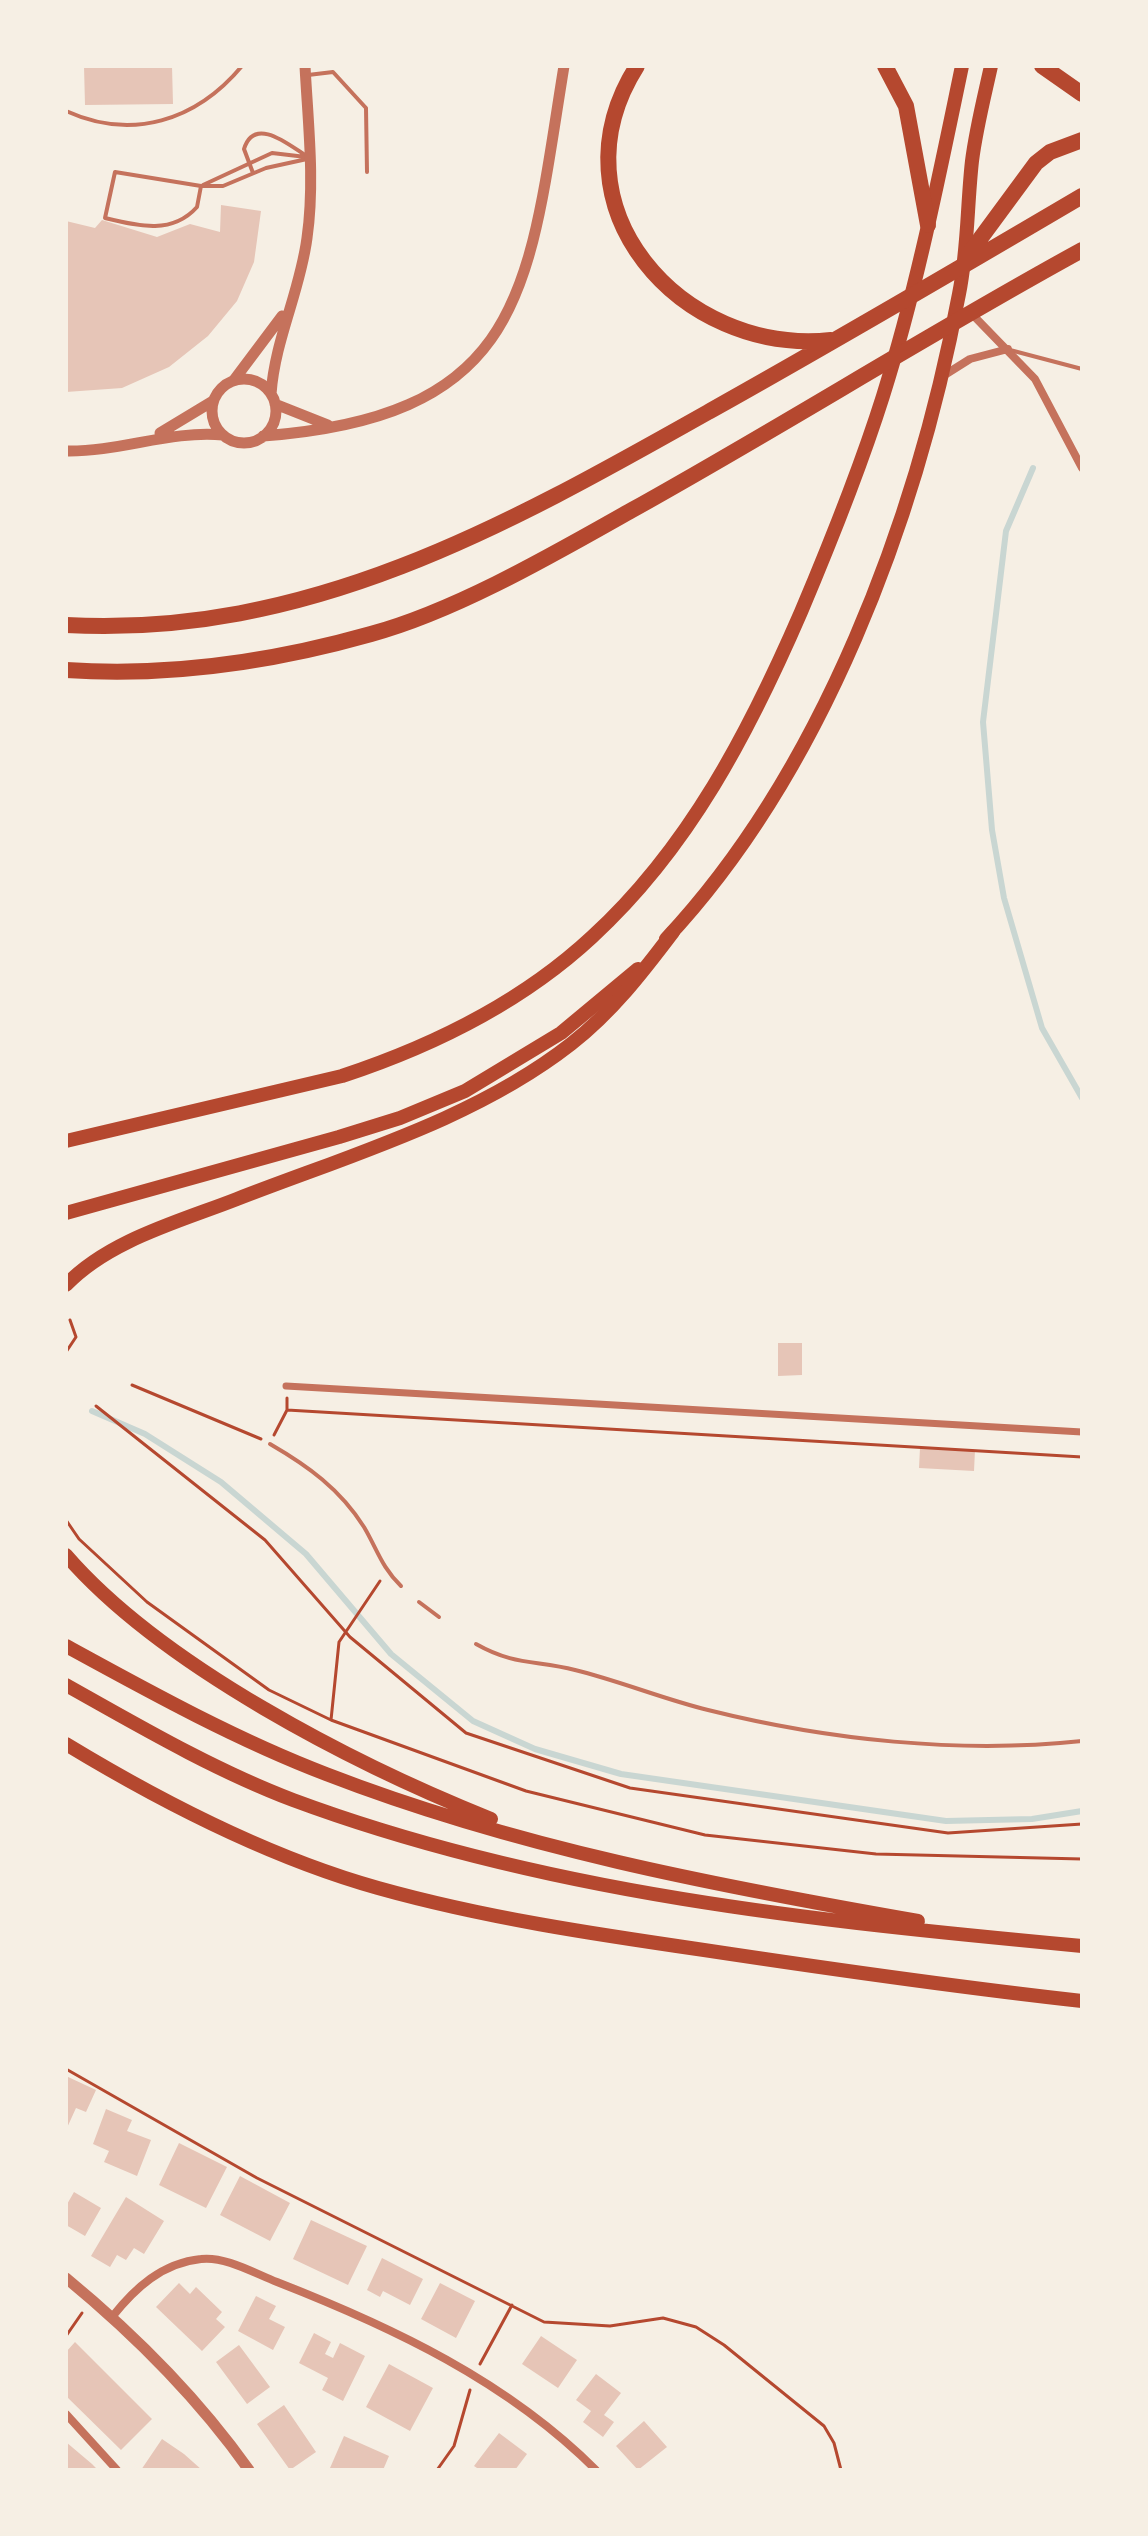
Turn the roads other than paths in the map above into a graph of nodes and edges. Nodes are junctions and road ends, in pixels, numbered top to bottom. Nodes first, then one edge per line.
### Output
1 (242, 66) edge
2 (564, 66) edge
3 (637, 66) edge
4 (885, 66) edge
5 (962, 66) edge
6 (991, 66) edge
7 (1042, 66) edge
8 (305, 70) edge
9 (1082, 94) edge
10 (66, 111) edge
11 (1082, 140) edge
12 (310, 159) junction
13 (248, 163) junction
14 (367, 172) dead end
15 (253, 173) junction
16 (201, 186) junction
17 (1082, 196) edge
18 (928, 225) junction
19 (1082, 250) edge
20 (966, 258) junction
21 (959, 297) junction
22 (288, 306) junction
23 (836, 340) junction
24 (1008, 349) junction
25 (1082, 369) edge
26 (234, 380) junction
27 (939, 380) junction
28 (273, 399) junction
29 (213, 401) junction
30 (333, 426) junction
31 (223, 435) junction
32 (263, 436) junction
33 (137, 442) junction
34 (66, 451) edge
35 (1082, 468) edge
36 (66, 625) edge
37 (66, 670) edge
38 (673, 932) junction
39 (66, 1141) edge
40 (66, 1213) edge
41 (66, 1285) edge
42 (286, 1386) road end
43 (1082, 1432) edge
44 (270, 1444) road end
45 (66, 1555) edge
46 (401, 1586) dead end
47 (419, 1602) dead end
48 (439, 1617) dead end
49 (476, 1644) dead end
50 (66, 1646) edge
51 (66, 1685) edge
52 (1082, 1741) edge
53 (66, 1744) edge
54 (66, 1751) edge
55 (152, 1796) junction
56 (559, 1846) junction
57 (1033, 1941) junction
58 (1082, 1946) edge
59 (1082, 2001) edge
60 (66, 2278) edge
61 (112, 2317) junction
62 (66, 2414) edge
63 (117, 2470) edge
64 (249, 2470) edge
65 (596, 2470) edge

1 - 10 lane
2 - 30 street
3 - 23 highway
4 - 18 highway
5 - 18 main road
6 - 20 main road
7 - 9 highway
8 - 12 street
8 - 14 lane
11 - 20 highway
12 - 13 lane
12 - 13 lane
12 - 15 lane
12 - 22 street
13 - 15 lane
13 - 16 lane
15 - 16 lane
16 - 16 lane
17 - 23 highway
18 - 39 main road
19 - 37 highway
20 - 21 main road
21 - 24 street
21 - 27 main road
22 - 26 street
22 - 28 street
23 - 36 highway
24 - 25 lane
24 - 27 street
24 - 35 street
26 - 28 street
26 - 29 street
27 - 38 main road
28 - 30 street
28 - 32 street
29 - 31 street
29 - 33 street
30 - 32 street
31 - 32 street
31 - 33 street
33 - 34 street
38 - 40 main road
38 - 41 main road
42 - 43 street
44 - 46 lane
45 - 56 main road
47 - 48 lane
49 - 52 lane
50 - 56 main road
51 - 57 main road
53 - 55 main road
54 - 55 main road
55 - 59 main road
56 - 57 main road
57 - 58 main road
60 - 61 street
61 - 64 street
61 - 65 street
62 - 63 street

